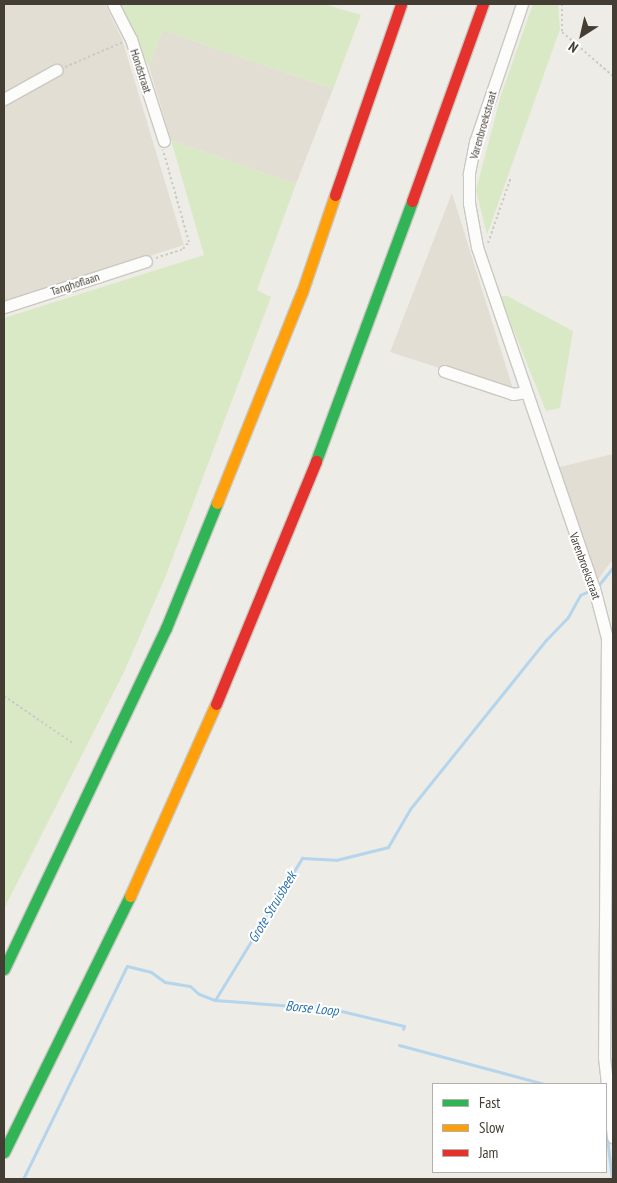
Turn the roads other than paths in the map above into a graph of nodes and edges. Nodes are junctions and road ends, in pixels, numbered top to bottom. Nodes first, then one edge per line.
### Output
1 (113, 4) edge
2 (401, 4) edge
3 (483, 4) edge
4 (522, 4) edge
5 (56, 70) road end
6 (4, 99) edge
7 (164, 141) road end
8 (146, 261) road end
9 (4, 307) edge
10 (444, 371) dead end
11 (526, 392) junction
12 (4, 970) edge
13 (607, 1083) edge
14 (607, 1084) edge
15 (613, 1137) edge
16 (4, 1152) edge

1 - 7 street, Hondstraat
2 - 12 highway
3 - 16 highway
4 - 11 street, Varenbroekstraat
5 - 6 street
8 - 9 street, Tanghoflaan
10 - 11 street
11 - 13 street, Varenbroekstraat
14 - 15 street, Varenbroekstraat

